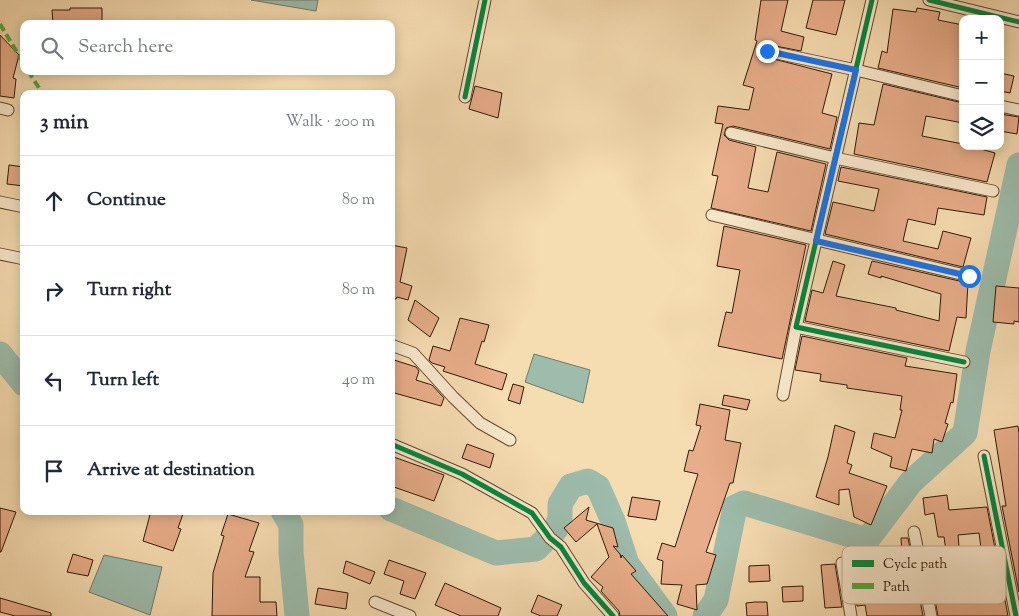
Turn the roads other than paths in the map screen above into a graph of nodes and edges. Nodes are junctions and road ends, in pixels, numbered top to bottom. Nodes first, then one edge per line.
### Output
1 (485, 0) edge
2 (872, 0) edge
3 (929, 0) edge
4 (1019, 22) edge
5 (767, 51) dead end
6 (856, 70) junction
7 (959, 95) edge
8 (465, 97) dead end
9 (1004, 107) edge
10 (1018, 110) edge
11 (731, 133) dead end
12 (835, 158) junction
13 (993, 191) dead end
14 (0, 202) edge
15 (20, 206) edge
16 (712, 215) dead end
17 (816, 241) junction
18 (0, 254) edge
19 (20, 258) edge
20 (969, 276) dead end
21 (796, 327) junction
22 (395, 347) edge
23 (964, 362) dead end
24 (783, 395) dead end
25 (510, 440) dead end
26 (395, 446) edge
27 (984, 456) dead end
28 (914, 532) dead end
29 (917, 546) edge
30 (1002, 546) edge
31 (1006, 566) edge
32 (375, 602) dead end
33 (410, 616) edge
34 (613, 616) edge
35 (1016, 616) edge

1 - 8 street
2 - 6 street
3 - 4 street
5 - 6 street
6 - 7 street
6 - 12 street
9 - 10 street
11 - 12 street
12 - 13 street
12 - 17 street
14 - 15 street
16 - 17 street
17 - 20 street
17 - 21 street
18 - 19 street
21 - 23 street
21 - 24 street
22 - 25 street
26 - 34 street
27 - 30 street
28 - 29 street
31 - 35 street
32 - 33 street

